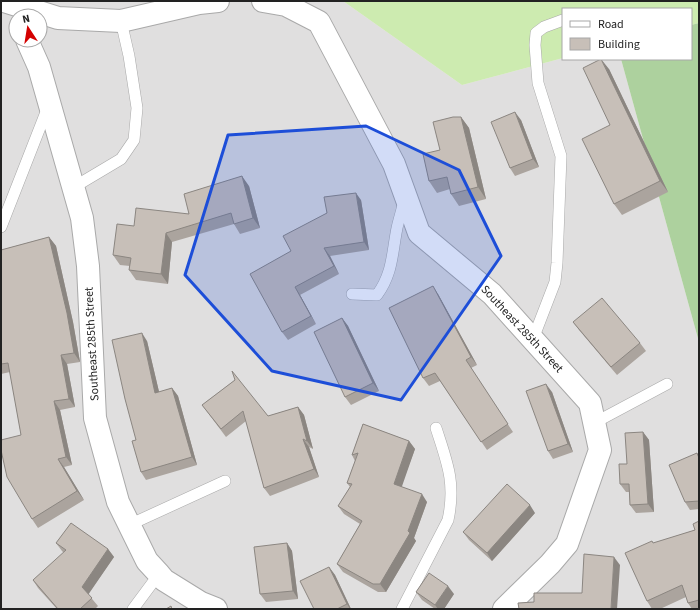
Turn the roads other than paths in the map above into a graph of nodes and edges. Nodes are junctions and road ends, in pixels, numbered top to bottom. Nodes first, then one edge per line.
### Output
1 (4, 1) edge
2 (218, 1) edge
3 (263, 1) edge
4 (1, 4) edge
5 (8, 13) edge
6 (562, 20) edge
7 (121, 21) junction
8 (31, 48) edge
9 (49, 104) junction
10 (74, 187) junction
11 (406, 196) junction
12 (1, 227) edge
13 (352, 294) dead end
14 (533, 339) junction
15 (667, 384) dead end
16 (594, 423) junction
17 (436, 428) dead end
18 (225, 481) dead end
19 (129, 524) junction
20 (159, 574) junction
21 (133, 609) edge
22 (216, 609) edge
23 (402, 609) edge
24 (504, 609) edge

1 - 7 street
2 - 7 street
3 - 11 street, Southeast 285th Street
4 - 5 street
6 - 14 lane
7 - 10 lane
8 - 9 street, Southeast 285th Street
9 - 10 street, Southeast 285th Street
9 - 12 lane
10 - 19 street, Southeast 285th Street
11 - 13 lane
11 - 14 street, Southeast 285th Street
14 - 16 street, Southeast 285th Street
15 - 16 lane
16 - 24 street, Southeast 285th Street
17 - 23 lane
18 - 19 lane
19 - 20 street, Southeast 285th Street
20 - 21 lane
20 - 22 street, Southeast 285th Street

